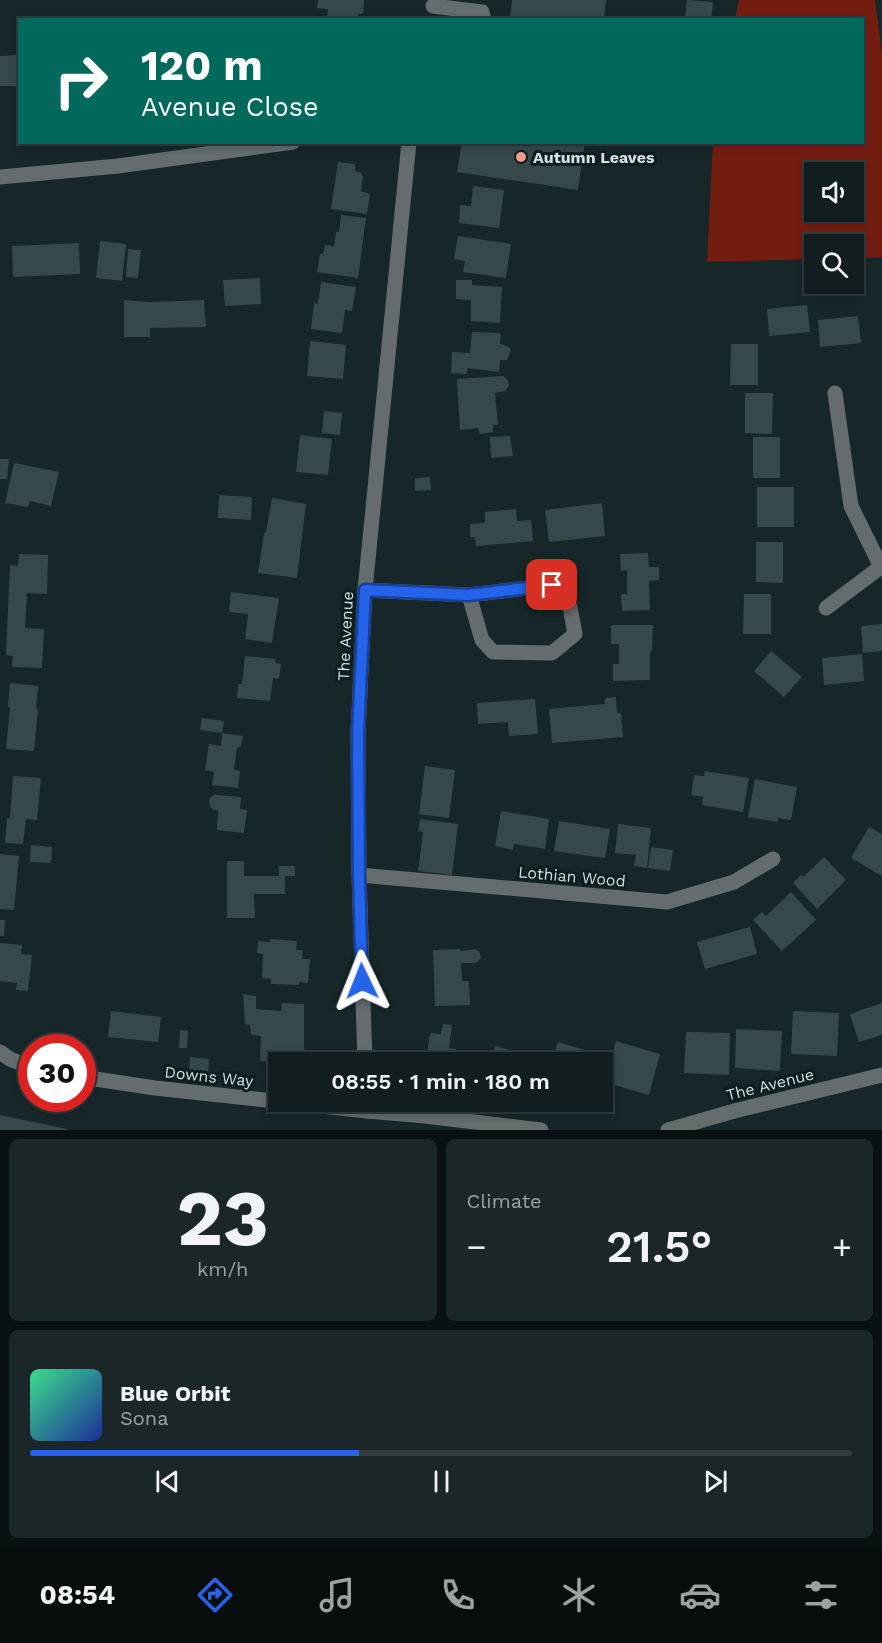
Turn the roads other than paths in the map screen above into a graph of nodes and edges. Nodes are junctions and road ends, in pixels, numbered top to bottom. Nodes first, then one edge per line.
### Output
1 (433, 8) edge
2 (484, 18) edge
3 (278, 144) edge
4 (409, 144) edge
5 (0, 177) edge
6 (835, 393) dead end
7 (881, 566) edge
8 (365, 590) junction
9 (468, 595) junction
10 (825, 608) dead end
11 (773, 859) dead end
12 (359, 875) junction
13 (0, 1052) edge
14 (365, 1052) edge
15 (18, 1062) edge
16 (882, 1075) edge
17 (96, 1079) edge
18 (268, 1098) edge
19 (402, 1112) edge
20 (484, 1126) edge
21 (541, 1130) edge
22 (668, 1130) edge

1 - 2 street
3 - 5 street
4 - 8 street, The Avenue
6 - 7 street
7 - 10 street
8 - 9 street
8 - 12 street, The Avenue
9 - 9 street
11 - 12 street, Lothian Wood
12 - 14 street, The Avenue
13 - 15 street
16 - 22 street, The Avenue
17 - 18 street, Downs Way
19 - 20 street
20 - 21 street

